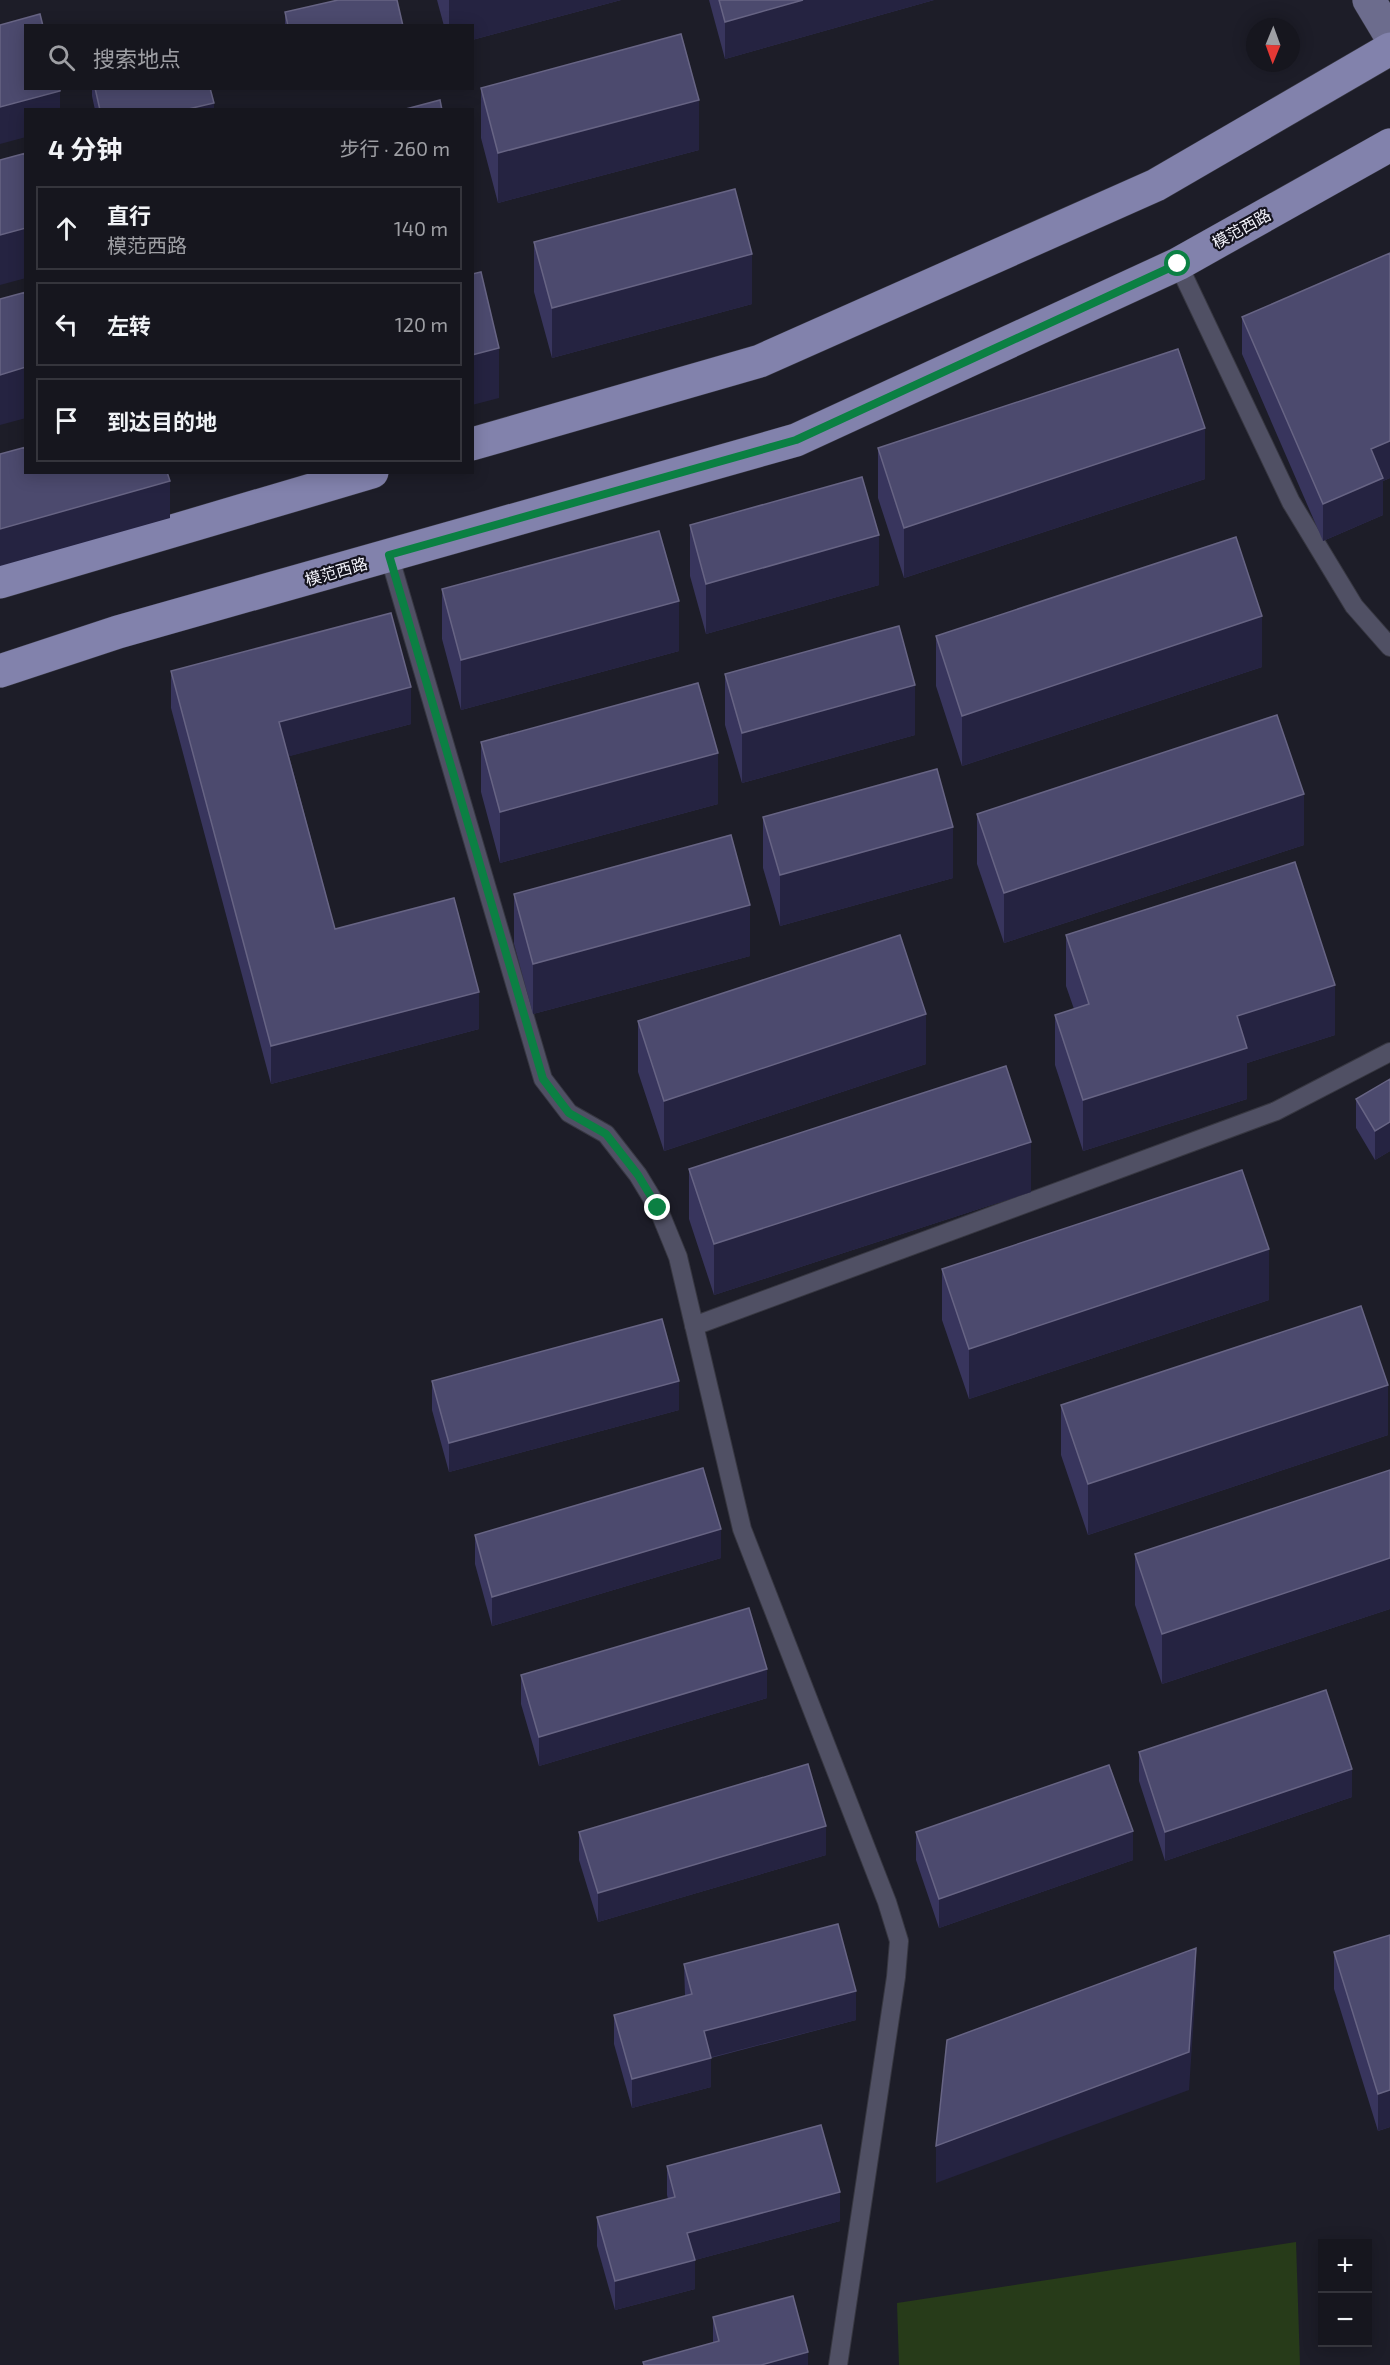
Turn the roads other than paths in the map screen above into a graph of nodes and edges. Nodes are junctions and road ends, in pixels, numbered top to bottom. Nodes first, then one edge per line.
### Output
1 (1369, 0) edge
2 (1390, 35) edge
3 (1390, 49) edge
4 (1390, 145) edge
5 (1178, 264) junction
6 (474, 443) edge
7 (365, 474) edge
8 (389, 555) junction
9 (0, 582) edge
10 (1390, 647) edge
11 (0, 671) edge
12 (1390, 1052) edge
13 (694, 1326) junction
14 (838, 2365) edge

1 - 2 street
3 - 6 main road
4 - 5 main road, 模范西路
5 - 8 main road, 模范西路
5 - 10 lane
7 - 9 main road
8 - 11 main road, 模范西路
8 - 13 lane
12 - 13 lane
13 - 14 lane

